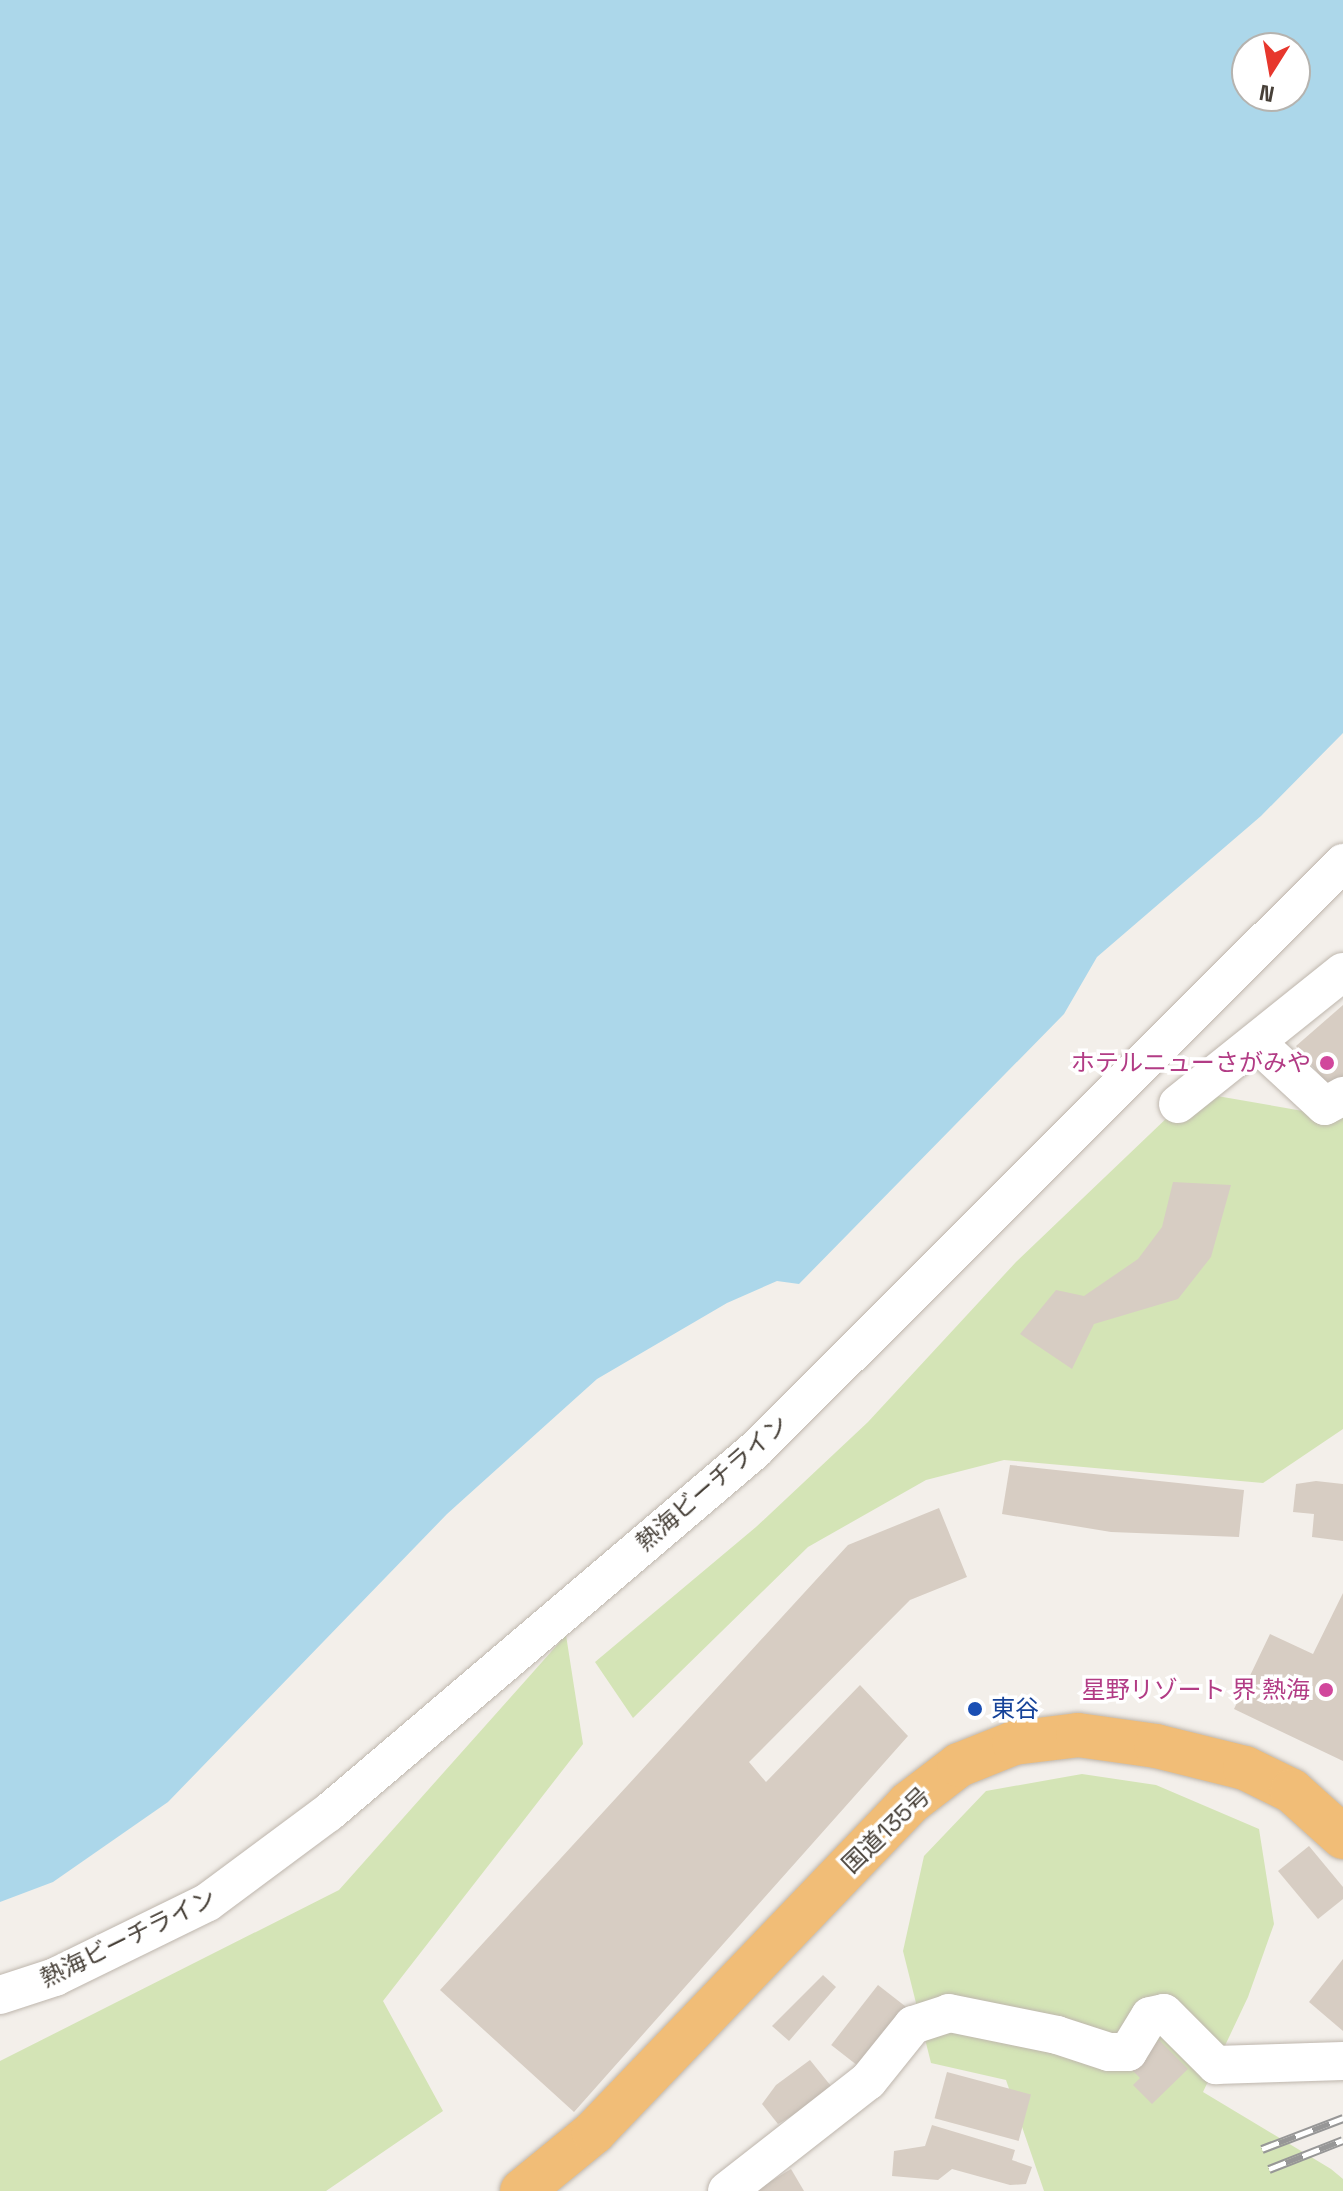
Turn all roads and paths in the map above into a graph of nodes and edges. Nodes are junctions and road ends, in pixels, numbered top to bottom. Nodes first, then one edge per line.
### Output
1 (1343, 863) edge
2 (1343, 972) edge
3 (1258, 1044) junction
4 (1343, 1096) edge
5 (1178, 1104) dead end
6 (1343, 1837) edge
7 (0, 1995) edge
8 (1343, 2061) edge
9 (522, 2191) edge
10 (727, 2191) edge

1 - 7 street, 熱海ビーチライン
2 - 3 street
3 - 4 street
3 - 5 street
6 - 9 highway, 国道135号
8 - 10 street

